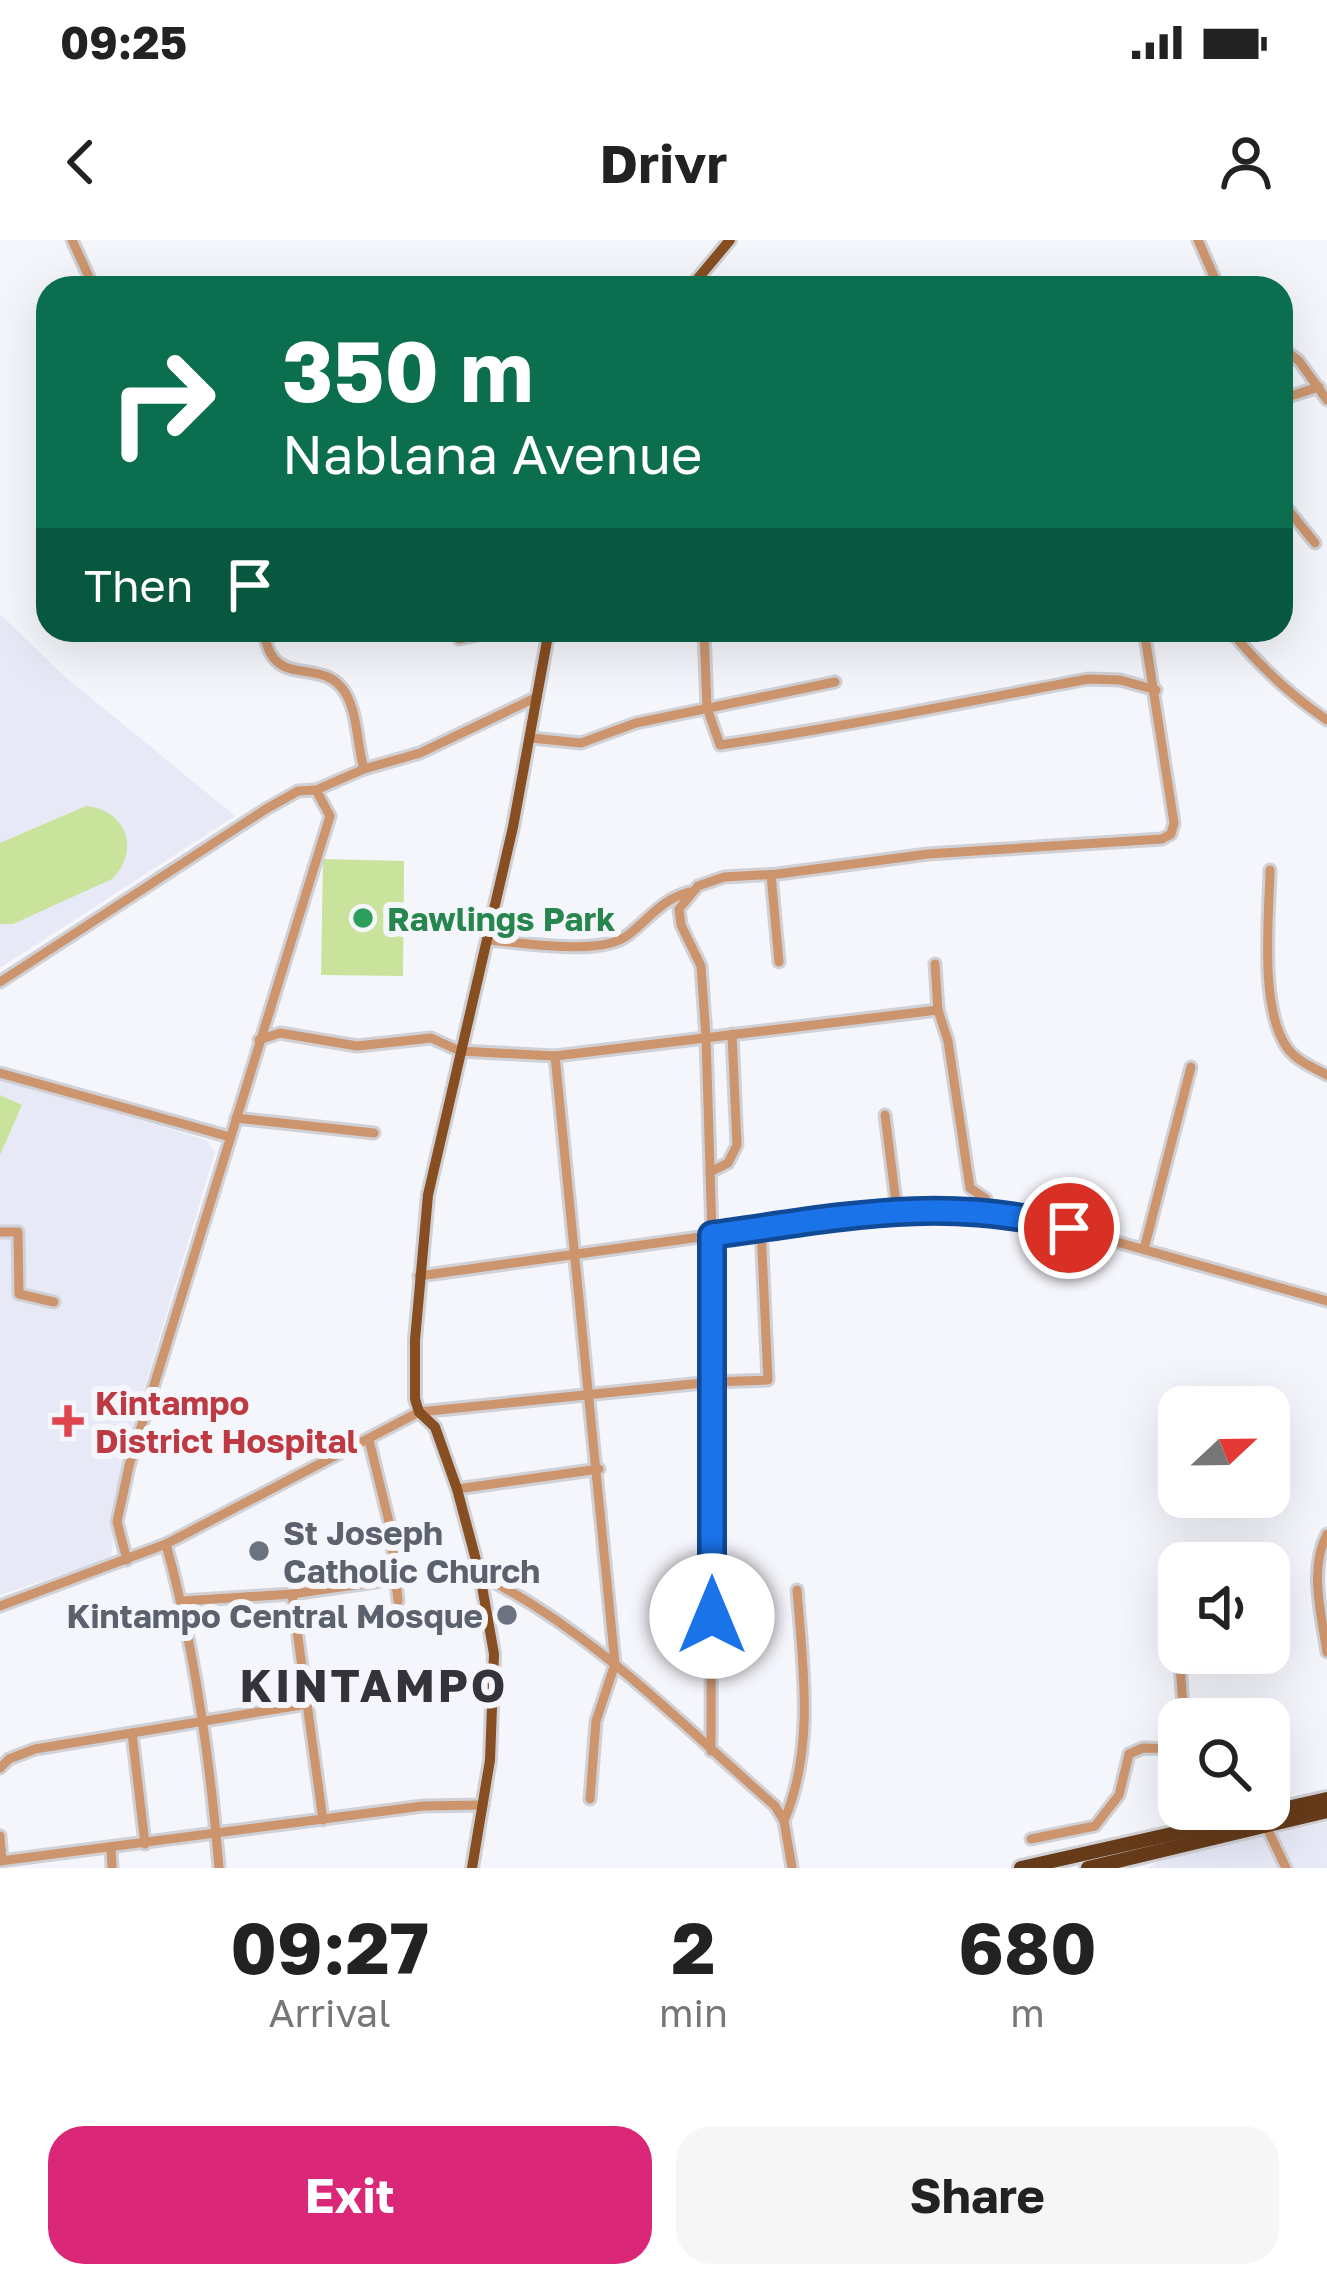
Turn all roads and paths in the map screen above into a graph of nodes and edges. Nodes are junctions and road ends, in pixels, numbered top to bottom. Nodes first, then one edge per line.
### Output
1 (72, 240) edge
2 (730, 240) edge
3 (1198, 240) edge
4 (88, 276) edge
5 (700, 276) edge
6 (1214, 276) edge
7 (1293, 356) edge
8 (1319, 387) junction
9 (1293, 395) edge
10 (1327, 400) edge
11 (1293, 516) edge
12 (1316, 543) dead end
13 (265, 642) edge
14 (547, 642) edge
15 (704, 642) edge
16 (1146, 642) edge
17 (1240, 642) edge
18 (835, 682) dead end
19 (1156, 690) junction
20 (537, 698) junction
21 (707, 708) junction
22 (1327, 720) edge
23 (531, 738) junction
24 (364, 769) junction
25 (316, 790) junction
26 (1270, 870) dead end
27 (771, 874) junction
28 (689, 892) junction
29 (487, 940) junction
30 (779, 962) dead end
31 (935, 964) dead end
32 (0, 982) edge
33 (938, 1010) junction
34 (732, 1034) junction
35 (706, 1037) junction
36 (259, 1040) junction
37 (460, 1051) junction
38 (555, 1055) junction
39 (1191, 1067) dead end
40 (0, 1073) edge
41 (1327, 1075) edge
42 (885, 1115) dead end
43 (236, 1118) junction
44 (374, 1133) dead end
45 (230, 1137) junction
46 (710, 1172) junction
47 (897, 1210) junction
48 (988, 1211) junction
49 (761, 1228) junction
50 (0, 1232) edge
51 (712, 1235) junction
52 (1144, 1249) junction
53 (574, 1254) junction
54 (419, 1276) junction
55 (1327, 1301) edge
56 (54, 1302) dead end
57 (712, 1382) junction
58 (589, 1394) junction
59 (419, 1412) junction
60 (369, 1440) junction
61 (599, 1469) junction
62 (457, 1489) junction
63 (1327, 1534) edge
64 (166, 1544) junction
65 (127, 1560) junction
66 (480, 1576) junction
67 (395, 1579) junction
68 (797, 1590) dead end
69 (292, 1594) junction
70 (182, 1601) junction
71 (398, 1601) dead end
72 (0, 1606) edge
73 (1327, 1652) edge
74 (615, 1664) junction
75 (307, 1704) junction
76 (202, 1723) junction
77 (132, 1733) junction
78 (1158, 1748) edge
79 (711, 1750) junction
80 (0, 1768) edge
81 (590, 1799) dead end
82 (1327, 1799) edge
83 (483, 1805) junction
84 (1290, 1807) edge
85 (1327, 1811) edge
86 (323, 1820) junction
87 (1290, 1820) edge
88 (784, 1821) junction
89 (1191, 1830) edge
90 (1248, 1830) edge
91 (1268, 1830) edge
92 (216, 1835) junction
93 (0, 1836) edge
94 (1031, 1839) dead end
95 (145, 1844) junction
96 (111, 1847) junction
97 (1, 1861) edge
98 (1096, 1863) edge
99 (112, 1868) edge
100 (219, 1868) edge
101 (472, 1868) edge
102 (792, 1868) edge
103 (1021, 1868) edge
104 (1286, 1868) edge

1 - 4 street
2 - 5 main road
3 - 6 street
7 - 8 street
8 - 9 street
8 - 10 street
11 - 12 street
13 - 24 street
14 - 20 main road
15 - 21 street
16 - 19 street
17 - 22 street
18 - 21 street
19 - 21 street
19 - 27 street
20 - 23 main road
20 - 24 street
21 - 23 street
23 - 29 main road
24 - 25 street
25 - 32 street
25 - 36 street
26 - 41 street
27 - 28 street
27 - 30 street
28 - 29 street
28 - 35 street
29 - 37 main road
31 - 33 street
33 - 34 street
33 - 48 street
34 - 35 street
34 - 46 street
35 - 38 street
35 - 46 street
36 - 37 street
36 - 43 street
37 - 38 street
37 - 54 main road
38 - 53 street
39 - 52 street
40 - 45 street
42 - 47 street
43 - 44 street
43 - 45 street
45 - 65 street
46 - 51 street
47 - 48 street
47 - 49 street
48 - 52 street
49 - 51 street
49 - 57 street
50 - 56 street
51 - 53 street
51 - 57 street
52 - 55 street
53 - 54 street
53 - 58 street
54 - 59 main road
57 - 58 street
57 - 79 street
58 - 59 street
58 - 61 street
59 - 60 street
59 - 62 main road
60 - 64 street
60 - 67 street
61 - 62 street
61 - 74 street
62 - 66 main road
63 - 73 street
64 - 65 street
64 - 70 street
65 - 72 street
66 - 74 street
66 - 83 main road
67 - 69 street
67 - 71 street
68 - 88 street
69 - 70 street
69 - 75 street
70 - 76 street
74 - 79 street
74 - 81 street
75 - 76 street
75 - 86 street
76 - 77 street
76 - 92 street
77 - 80 street
77 - 95 street
78 - 94 street
79 - 88 street
82 - 84 highway
83 - 86 street
83 - 101 main road
85 - 87 highway
86 - 92 street
88 - 102 street
89 - 98 highway
90 - 98 highway
91 - 104 street
92 - 95 street
92 - 100 street
93 - 97 street
95 - 96 street
96 - 97 street
96 - 99 street
98 - 103 highway

